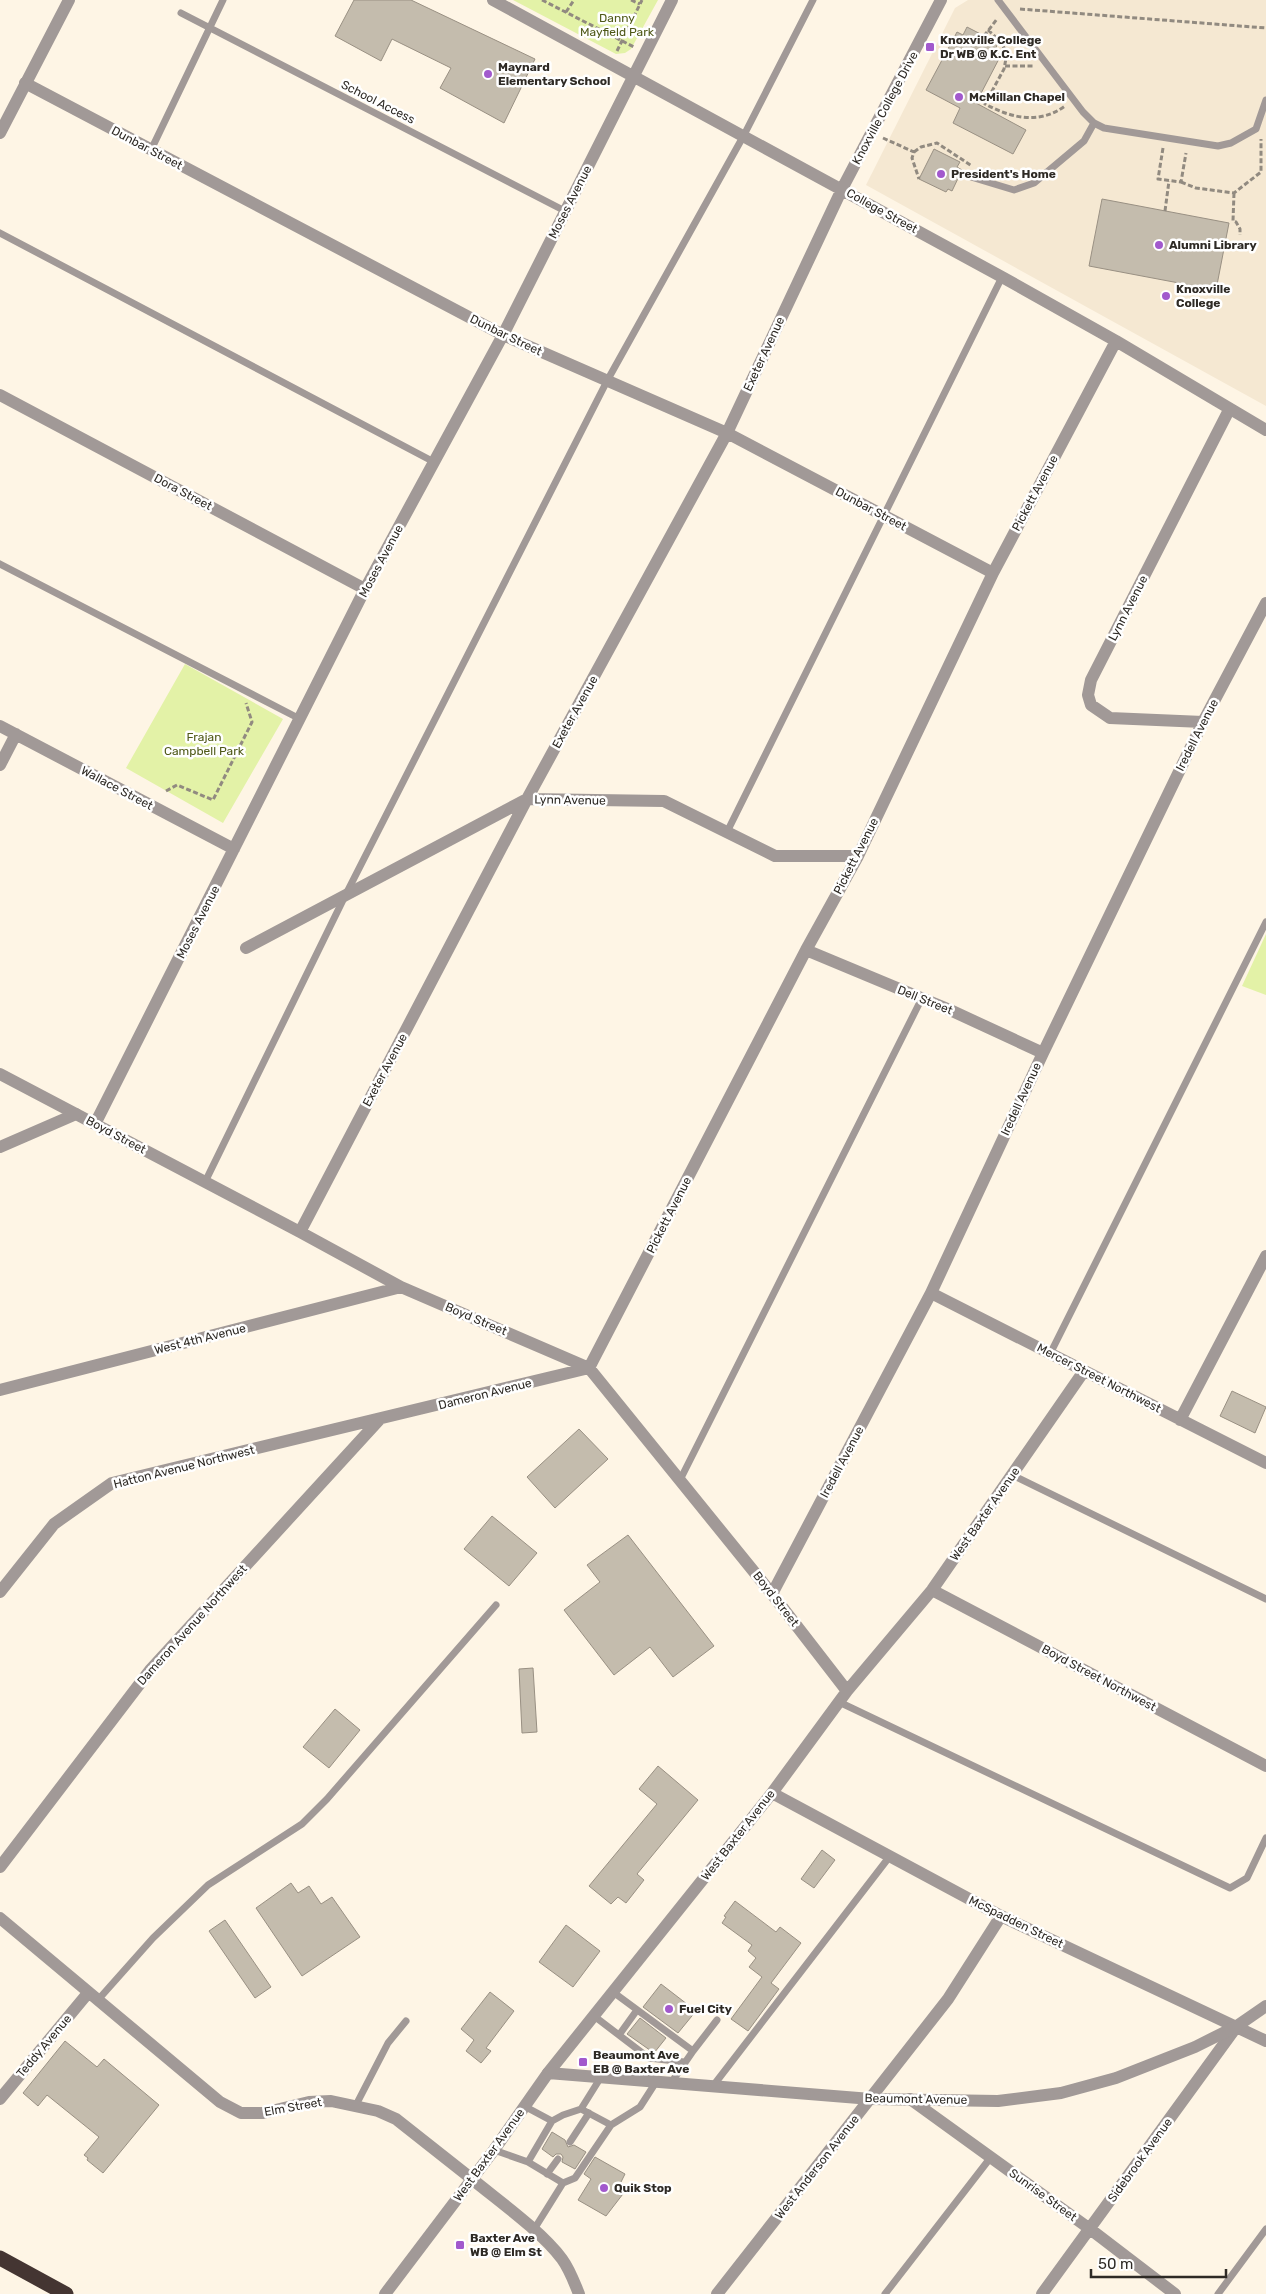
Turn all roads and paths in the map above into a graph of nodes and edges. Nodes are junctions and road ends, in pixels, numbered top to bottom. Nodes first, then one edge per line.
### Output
1 (69, 0) edge
2 (223, 0) edge
3 (493, 0) edge
4 (542, 0) edge
5 (574, 0) edge
6 (631, 0) edge
7 (642, 0) edge
8 (672, 0) edge
9 (813, 0) edge
10 (941, 0) edge
11 (998, 0) edge
12 (640, 4) junction
13 (1004, 8) junction
14 (566, 12) junction
15 (181, 13) dead end
16 (210, 27) junction
17 (1266, 28) edge
18 (988, 30) junction
19 (984, 36) dead end
20 (622, 41) junction
21 (634, 48) dead end
22 (616, 54) dead end
23 (1047, 65) junction
24 (1005, 66) junction
25 (633, 75) junction
26 (25, 83) junction
27 (1074, 100) junction
28 (1266, 100) edge
29 (1264, 116) edge
30 (1094, 123) junction
31 (1256, 129) junction
32 (871, 132) junction
33 (0, 133) edge
34 (744, 135) junction
35 (1165, 138) junction
36 (1187, 141) junction
37 (151, 150) junction
38 (914, 152) junction
39 (1261, 170) junction
40 (1266, 170) edge
41 (971, 177) joint
42 (919, 179) dead end
43 (1169, 180) junction
44 (1181, 182) junction
45 (842, 189) junction
46 (1234, 193) junction
47 (566, 211) junction
48 (1165, 211) dead end
49 (0, 233) edge
50 (1240, 235) dead end
51 (1002, 277) junction
52 (503, 335) junction
53 (1116, 341) junction
54 (607, 380) junction
55 (0, 395) edge
56 (1229, 410) junction
57 (1266, 430) edge
58 (727, 433) junction
59 (434, 462) junction
60 (884, 515) junction
61 (0, 564) edge
62 (993, 573) junction
63 (365, 589) junction
64 (1266, 603) edge
65 (250, 694) junction
66 (300, 719) junction
67 (1203, 722) junction
68 (0, 726) edge
69 (16, 734) junction
70 (0, 765) edge
71 (166, 791) dead end
72 (527, 799) junction
73 (727, 832) junction
74 (234, 849) junction
75 (858, 856) junction
76 (345, 896) junction
77 (1266, 922) edge
78 (246, 948) dead end
79 (806, 950) junction
80 (922, 998) junction
81 (1043, 1053) junction
82 (0, 1074) edge
83 (76, 1114) junction
84 (95, 1124) junction
85 (0, 1147) edge
86 (205, 1182) junction
87 (300, 1232) junction
88 (1266, 1256) edge
89 (401, 1287) junction
90 (931, 1293) junction
91 (1050, 1354) junction
92 (590, 1368) junction
93 (1084, 1371) junction
94 (0, 1390) edge
95 (380, 1419) junction
96 (1180, 1420) junction
97 (1266, 1463) edge
98 (1012, 1475) junction
99 (680, 1480) junction
100 (932, 1590) junction
101 (0, 1592) edge
102 (772, 1594) junction
103 (1266, 1599) edge
104 (496, 1605) dead end
105 (847, 1691) junction
106 (839, 1702) junction
107 (1266, 1766) edge
108 (772, 1793) junction
109 (1266, 1838) edge
110 (890, 1856) junction
111 (0, 1867) edge
112 (1001, 1916) junction
113 (0, 1918) edge
114 (613, 1992) junction
115 (92, 1997) junction
116 (1266, 2006) edge
117 (637, 2010) junction
118 (594, 2016) junction
119 (717, 2020) dead end
120 (406, 2021) dead end
121 (1237, 2026) junction
122 (619, 2035) junction
123 (1266, 2041) edge
124 (693, 2051) junction
125 (684, 2062) junction
126 (548, 2073) junction
127 (601, 2078) junction
128 (656, 2082) junction
129 (671, 2083) junction
130 (712, 2086) junction
131 (0, 2099) edge
132 (870, 2099) junction
133 (910, 2099) junction
134 (356, 2105) junction
135 (524, 2106) junction
136 (581, 2109) junction
137 (589, 2114) junction
138 (552, 2120) junction
139 (611, 2125) junction
140 (570, 2142) dead end
141 (494, 2150) junction
142 (991, 2157) junction
143 (558, 2159) dead end
144 (528, 2162) junction
145 (547, 2174) junction
146 (472, 2179) junction
147 (564, 2183) junction
148 (1090, 2229) junction
149 (1266, 2229) edge
150 (533, 2231) junction
151 (0, 2258) edge
152 (66, 2294) edge
153 (385, 2294) edge
154 (579, 2294) edge
155 (716, 2294) edge
156 (885, 2294) edge
157 (1042, 2294) edge
158 (1174, 2294) edge
159 (1218, 2294) edge

1 - 26 street
2 - 16 lane
3 - 25 street, College Street
4 - 14 path
5 - 14 path
6 - 12 path
7 - 12 path
8 - 25 street, Moses Avenue
9 - 34 lane
10 - 32 street, Knoxville College Drive
11 - 13 lane
12 - 20 path
13 - 17 path
13 - 18 path
13 - 23 lane
14 - 20 path
15 - 16 lane, School Access
16 - 37 lane
16 - 47 lane, School Access
18 - 19 path
18 - 24 path
20 - 21 path
20 - 22 path
23 - 24 path
23 - 27 lane
24 - 27 path
25 - 34 street, College Street
25 - 47 street, Moses Avenue
26 - 33 street
26 - 37 street, Dunbar Street
27 - 30 lane
28 - 29 lane
29 - 31 lane
30 - 35 lane
30 - 41 lane
31 - 36 lane
31 - 39 path
32 - 38 path
32 - 45 street, Knoxville College Drive
34 - 45 street, College Street
34 - 54 lane
35 - 36 lane
35 - 43 path
36 - 44 path
37 - 52 street, Dunbar Street
38 - 41 path
38 - 42 path
39 - 40 path
39 - 46 path
43 - 44 path
43 - 48 path
44 - 46 path
45 - 51 street, College Street
45 - 58 street, Exeter Avenue
46 - 50 path
47 - 52 street, Moses Avenue
49 - 59 lane
51 - 53 street, College Street
51 - 60 lane
52 - 54 street, Dunbar Street
52 - 59 street, Moses Avenue
53 - 56 street, College Street
53 - 62 street, Pickett Avenue
54 - 58 street, Dunbar Street
54 - 76 lane
55 - 63 street, Dora Street
56 - 57 street, College Street
56 - 67 street, Lynn Avenue
58 - 60 street, Dunbar Street
58 - 72 street, Exeter Avenue
59 - 63 street, Moses Avenue
60 - 62 street, Dunbar Street
60 - 73 lane
61 - 65 lane
62 - 75 street, Pickett Avenue
63 - 66 street, Moses Avenue
64 - 67 street, Iredell Avenue
65 - 66 lane
65 - 71 path
66 - 74 street, Moses Avenue
67 - 81 street, Iredell Avenue
68 - 69 street, Wallace Street
69 - 70 street
69 - 74 street, Wallace Street
72 - 73 street, Lynn Avenue
72 - 76 street, Lynn Avenue
72 - 87 street, Exeter Avenue
73 - 75 street, Lynn Avenue
74 - 84 street, Moses Avenue
75 - 79 street, Pickett Avenue
76 - 78 street, Lynn Avenue
76 - 86 lane
77 - 91 lane
79 - 80 street, Dell Street
79 - 92 street, Pickett Avenue
80 - 81 street, Dell Street
80 - 99 lane
81 - 90 street, Iredell Avenue
82 - 83 street, Boyd Street
83 - 84 street, Boyd Street
83 - 85 street
84 - 86 street, Boyd Street
86 - 87 street, Boyd Street
87 - 89 street, Boyd Street
88 - 96 street
89 - 92 street, Boyd Street
89 - 94 street, West 4th Avenue
90 - 91 street, Mercer Street Northwest
90 - 102 street, Iredell Avenue
91 - 93 street, Mercer Street Northwest
92 - 95 street, Dameron Avenue
92 - 99 street, Boyd Street
93 - 96 street, Mercer Street Northwest
93 - 98 street, West Baxter Avenue
95 - 101 street, Hatton Avenue Northwest
95 - 111 street, Dameron Avenue Northwest
96 - 97 street, Mercer Street Northwest
98 - 100 street, West Baxter Avenue
98 - 103 lane
99 - 102 street, Boyd Street
100 - 105 street, West Baxter Avenue
100 - 107 street, Boyd Street Northwest
102 - 105 street, Boyd Street
104 - 115 lane
105 - 106 street, West Baxter Avenue
106 - 108 street, West Baxter Avenue
106 - 109 lane
108 - 110 street, McSpadden Street
108 - 114 street, West Baxter Avenue
110 - 112 street, McSpadden Street
110 - 130 lane
112 - 121 street, McSpadden Street
112 - 132 street, West Anderson Avenue
113 - 115 street, Elm Street
114 - 117 lane
114 - 118 street, West Baxter Avenue
115 - 131 street, Teddy Avenue
115 - 134 street, Elm Street
116 - 121 street, Beaumont Avenue
117 - 122 lane
117 - 124 lane
118 - 122 lane
118 - 126 street, West Baxter Avenue
119 - 124 lane
120 - 134 lane
121 - 123 street, McSpadden Street
121 - 133 street, Beaumont Avenue
121 - 148 street, Sidebrook Avenue
122 - 125 lane
124 - 125 lane
125 - 129 lane
126 - 127 street, Beaumont Avenue
126 - 135 street, West Baxter Avenue
127 - 128 street, Beaumont Avenue
127 - 136 lane
128 - 129 street, Beaumont Avenue
128 - 139 lane
129 - 130 street, Beaumont Avenue
130 - 132 street, Beaumont Avenue
132 - 133 street, Beaumont Avenue
132 - 155 street, West Anderson Avenue
133 - 142 street, Sunrise Street
134 - 146 street, Elm Street
135 - 138 lane
135 - 141 street, West Baxter Avenue
136 - 137 lane
136 - 138 lane
137 - 139 lane
137 - 140 lane
138 - 144 lane
139 - 147 lane
141 - 144 lane
141 - 146 street, West Baxter Avenue
142 - 148 street, Sunrise Street
142 - 156 lane
143 - 145 lane
144 - 145 lane
145 - 147 lane
146 - 150 street, Elm Street
146 - 153 street, West Baxter Avenue
147 - 150 lane
148 - 157 street, Sidebrook Avenue
148 - 158 street, Sunrise Street
149 - 159 lane
150 - 154 street, Elm Street
151 - 152 highway

